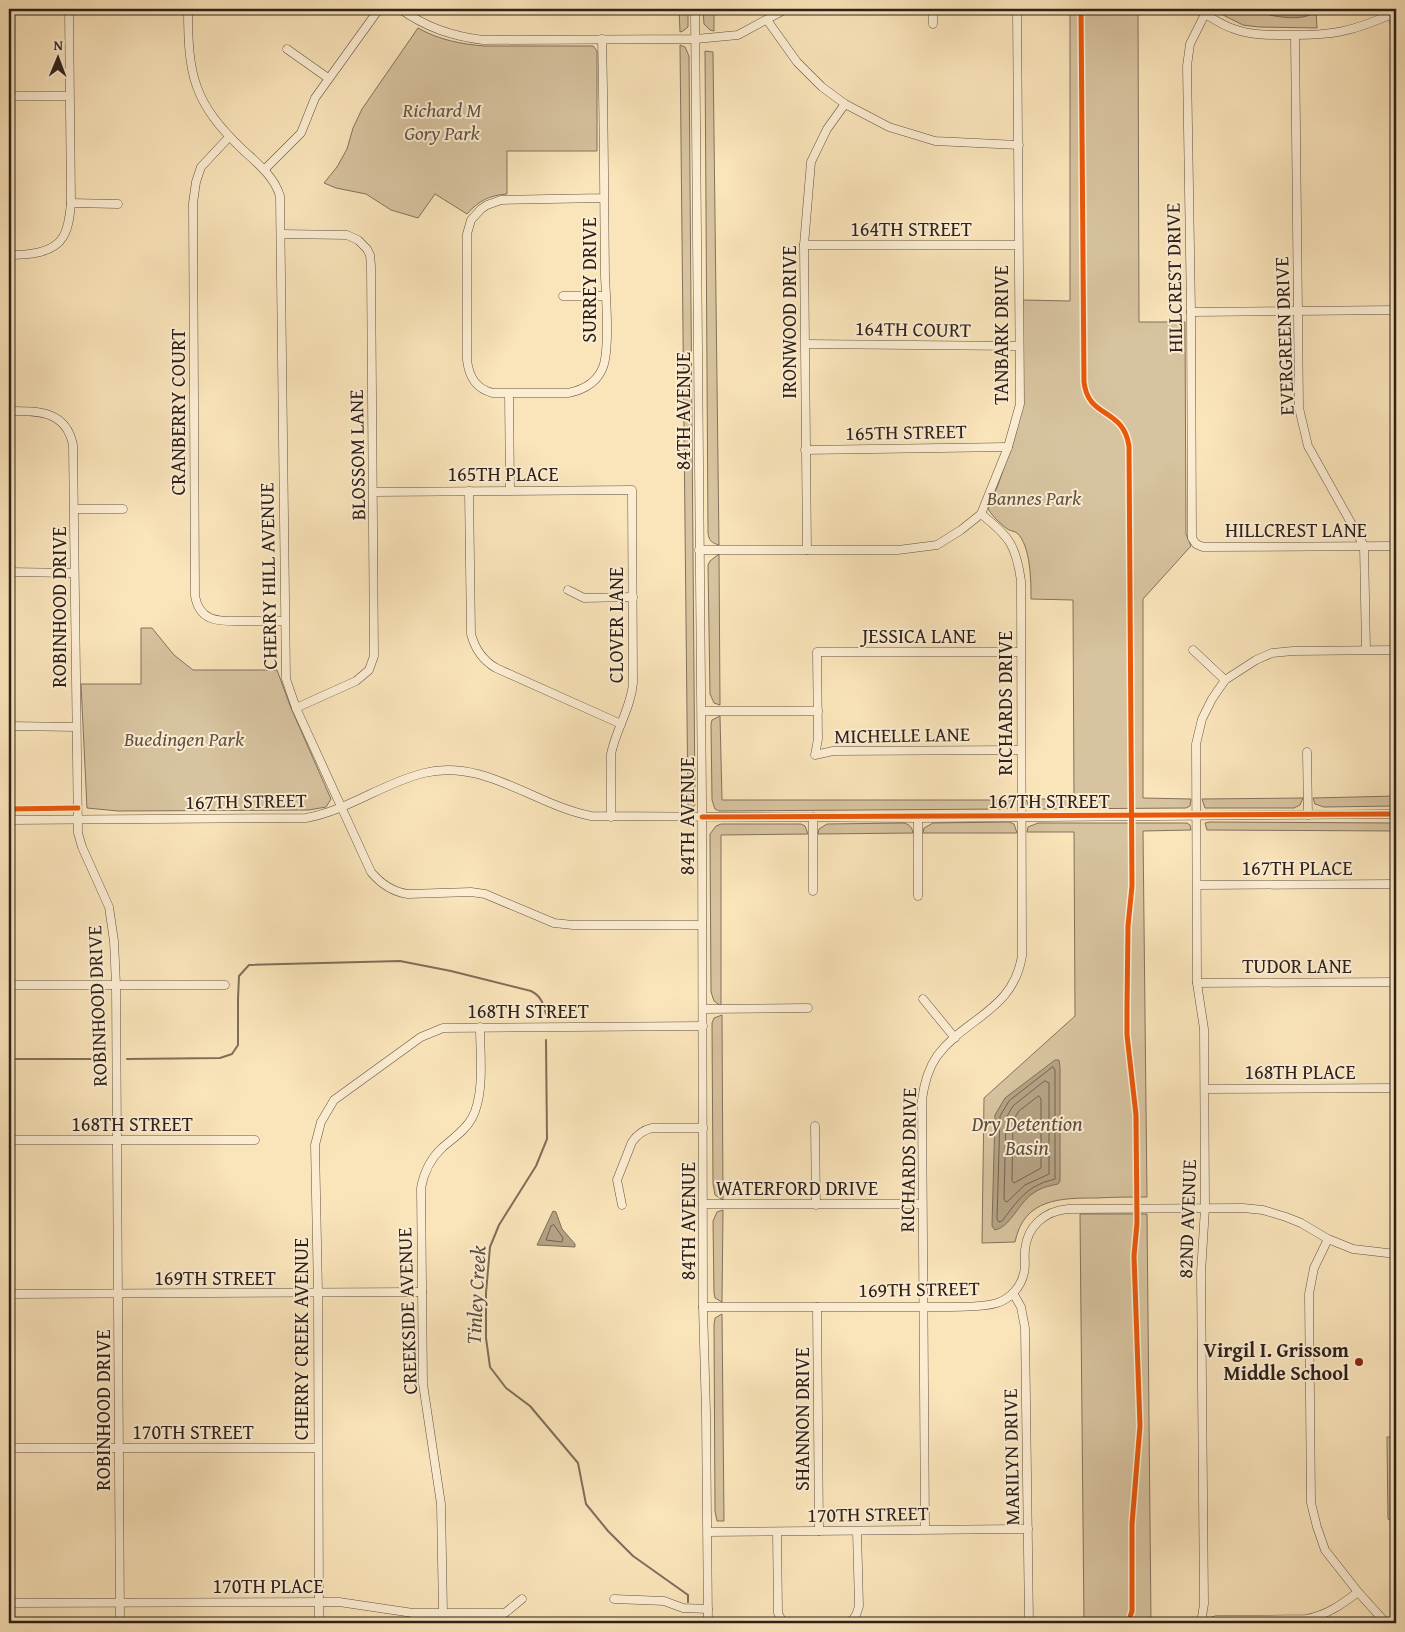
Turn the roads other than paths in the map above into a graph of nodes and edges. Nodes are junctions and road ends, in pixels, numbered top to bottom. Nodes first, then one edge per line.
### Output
1 (69, 9) edge
2 (188, 9) edge
3 (380, 9) edge
4 (400, 9) edge
5 (696, 9) edge
6 (786, 9) edge
7 (932, 9) edge
8 (1017, 9) edge
9 (1197, 9) edge
10 (1392, 12) edge
11 (1205, 14) junction
12 (767, 20) junction
13 (933, 24) dead end
14 (1396, 27) edge
15 (1295, 36) junction
16 (602, 38) junction
17 (696, 39) junction
18 (287, 49) dead end
19 (328, 78) junction
20 (9, 96) edge
21 (70, 96) junction
22 (845, 104) junction
23 (229, 137) junction
24 (1019, 145) junction
25 (264, 170) junction
26 (604, 198) junction
27 (71, 203) junction
28 (118, 204) dead end
29 (281, 234) junction
30 (804, 245) junction
31 (1018, 245) junction
32 (9, 255) edge
33 (562, 296) dead end
34 (606, 296) junction
35 (1396, 310) edge
36 (1298, 311) junction
37 (1191, 312) junction
38 (806, 344) junction
39 (1019, 346) junction
40 (509, 394) junction
41 (9, 411) edge
42 (1008, 447) junction
43 (805, 450) junction
44 (510, 490) junction
45 (632, 490) joint
46 (469, 491) junction
47 (374, 492) junction
48 (75, 509) junction
49 (124, 509) dead end
50 (981, 514) junction
51 (1196, 544) joint
52 (1364, 546) junction
53 (1396, 546) edge
54 (699, 550) junction
55 (807, 550) junction
56 (9, 572) edge
57 (74, 572) junction
58 (568, 590) dead end
59 (633, 598) junction
60 (284, 621) junction
61 (1193, 650) dead end
62 (1366, 650) junction
63 (1396, 650) edge
64 (1020, 652) junction
65 (1225, 680) junction
66 (296, 708) junction
67 (702, 711) junction
68 (818, 711) junction
69 (621, 724) junction
70 (9, 726) edge
71 (76, 727) junction
72 (1021, 750) junction
73 (1307, 752) dead end
74 (342, 808) junction
75 (1396, 814) edge
76 (1196, 815) junction
77 (1308, 815) junction
78 (1021, 816) junction
79 (611, 817) junction
80 (702, 817) junction
81 (813, 818) junction
82 (918, 818) junction
83 (9, 820) edge
84 (77, 820) junction
85 (1396, 884) edge
86 (1197, 885) junction
87 (813, 891) dead end
88 (918, 896) dead end
89 (702, 925) junction
90 (1396, 982) edge
91 (1198, 983) junction
92 (9, 985) edge
93 (116, 985) junction
94 (226, 985) dead end
95 (923, 998) dead end
96 (808, 1008) dead end
97 (703, 1009) junction
98 (703, 1026) junction
99 (480, 1027) junction
100 (955, 1038) junction
101 (367, 1076) joint
102 (1396, 1088) edge
103 (1205, 1089) junction
104 (815, 1126) dead end
105 (703, 1128) junction
106 (9, 1140) edge
107 (117, 1140) junction
108 (255, 1140) dead end
109 (703, 1204) junction
110 (922, 1204) junction
111 (622, 1205) dead end
112 (816, 1205) junction
113 (1205, 1208) junction
114 (1328, 1239) junction
115 (1396, 1254) edge
116 (422, 1292) junction
117 (318, 1293) junction
118 (1013, 1293) junction
119 (9, 1294) edge
120 (118, 1294) junction
121 (703, 1307) junction
122 (818, 1307) junction
123 (923, 1307) junction
124 (9, 1448) edge
125 (119, 1448) junction
126 (318, 1448) junction
127 (925, 1529) junction
128 (1028, 1529) junction
129 (819, 1530) junction
130 (857, 1531) junction
131 (708, 1532) junction
132 (777, 1532) junction
133 (1358, 1592) junction
134 (522, 1599) dead end
135 (614, 1599) dead end
136 (319, 1601) junction
137 (9, 1603) edge
138 (121, 1603) junction
139 (708, 1609) junction
140 (443, 1614) junction
141 (120, 1623) edge
142 (319, 1623) edge
143 (708, 1623) edge
144 (786, 1623) edge
145 (848, 1623) edge
146 (1029, 1623) edge
147 (1200, 1623) edge
148 (1208, 1623) edge
149 (1386, 1623) edge

1 - 21 street
2 - 23 street, CHERRY HILL AVENUE
3 - 19 street
4 - 16 street
5 - 17 street, 84TH AVENUE
6 - 12 street
7 - 13 street
8 - 24 street, TANBARK DRIVE
9 - 11 street
10 - 14 street
10 - 15 street
11 - 15 street
11 - 37 street, HILLCREST DRIVE
12 - 17 street
12 - 22 street
15 - 36 street, EVERGREEN DRIVE
16 - 17 street
16 - 26 street, SURREY DRIVE
17 - 54 street, 84TH AVENUE
18 - 19 street
19 - 25 street
20 - 21 street
21 - 27 street
22 - 24 street
22 - 30 street, IRONWOOD DRIVE
23 - 25 street, CHERRY HILL AVENUE
23 - 60 street, CRANBERRY COURT
24 - 31 street, TANBARK DRIVE
25 - 29 street, CHERRY HILL AVENUE
26 - 34 street, SURREY DRIVE
26 - 40 street, SURREY DRIVE
27 - 28 street
27 - 32 street
29 - 47 street, BLOSSOM LANE
29 - 60 street, CHERRY HILL AVENUE
30 - 31 street, 164TH STREET
30 - 38 street, IRONWOOD DRIVE
31 - 39 street, TANBARK DRIVE
33 - 34 street
34 - 40 street, SURREY DRIVE
35 - 36 street
36 - 37 street
36 - 52 street, EVERGREEN DRIVE
37 - 51 street, HILLCREST DRIVE
38 - 39 street, 164TH COURT
38 - 43 street, IRONWOOD DRIVE
39 - 42 street, TANBARK DRIVE
40 - 44 street
41 - 48 street, ROBINHOOD DRIVE
42 - 43 street, 165TH STREET
42 - 50 street, TANBARK DRIVE
43 - 55 street, IRONWOOD DRIVE
44 - 45 street, 165TH PLACE
44 - 46 street, 165TH PLACE
45 - 59 street, CLOVER LANE
46 - 47 street, 165TH PLACE
46 - 69 street
47 - 66 street, BLOSSOM LANE
48 - 49 street
48 - 57 street, ROBINHOOD DRIVE
50 - 55 street, TANBARK DRIVE
50 - 64 street, RICHARDS DRIVE
51 - 52 street, HILLCREST LANE
52 - 53 street, HILLCREST LANE
52 - 62 street, EVERGREEN DRIVE
54 - 55 street, TANBARK DRIVE
54 - 67 street, 84TH AVENUE
56 - 57 street
57 - 71 street, ROBINHOOD DRIVE
58 - 59 street
59 - 69 street, CLOVER LANE
60 - 66 street, CHERRY HILL AVENUE
61 - 65 street
62 - 63 street
62 - 65 street
64 - 68 street, JESSICA LANE
64 - 72 street, RICHARDS DRIVE
65 - 76 street, 82ND AVENUE
66 - 74 street, CHERRY HILL AVENUE
67 - 68 street
67 - 80 street, 84TH AVENUE
68 - 72 street, MICHELLE LANE
69 - 79 street, CLOVER LANE
70 - 71 street
71 - 84 street, ROBINHOOD DRIVE
72 - 78 street, RICHARDS DRIVE
73 - 77 street
74 - 79 street, 167TH STREET
74 - 84 street, 167TH STREET
74 - 89 street, CHERRY HILL AVENUE
75 - 77 street, 167TH STREET
76 - 77 street, 167TH STREET
76 - 78 street, 167TH STREET
76 - 86 street, 82ND AVENUE
78 - 82 street, 167TH STREET
78 - 100 street, RICHARDS DRIVE
79 - 80 street, 167TH STREET
80 - 81 street, 167TH STREET
80 - 89 street, 84TH AVENUE
81 - 82 street, 167TH STREET
81 - 87 street
82 - 88 street
83 - 84 street, 167TH STREET
84 - 93 street, ROBINHOOD DRIVE
85 - 86 street, 167TH PLACE
86 - 91 street, 82ND AVENUE
89 - 97 street, 84TH AVENUE
90 - 91 street, TUDOR LANE
91 - 103 street, 82ND AVENUE
92 - 93 street
93 - 94 street
93 - 107 street, ROBINHOOD DRIVE
95 - 100 street
96 - 97 street
97 - 98 street, 84TH AVENUE
98 - 99 street, 168TH STREET
98 - 105 street, 84TH AVENUE
99 - 101 street, 168TH STREET
99 - 116 street, CREEKSIDE AVENUE
100 - 110 street, RICHARDS DRIVE
101 - 117 street, CHERRY CREEK AVENUE
102 - 103 street, 168TH PLACE
103 - 113 street, 82ND AVENUE
104 - 112 street
105 - 109 street, 84TH AVENUE
105 - 111 street
106 - 107 street, 168TH STREET
107 - 108 street, 168TH STREET
107 - 120 street, ROBINHOOD DRIVE
109 - 112 street, WATERFORD DRIVE
109 - 121 street, 84TH AVENUE
110 - 112 street, WATERFORD DRIVE
110 - 123 street, RICHARDS DRIVE
113 - 114 street
113 - 118 street
113 - 147 street, 82ND AVENUE
114 - 115 street
114 - 133 street
116 - 117 street, 169TH STREET
116 - 140 street, CREEKSIDE AVENUE
117 - 120 street, 169TH STREET
117 - 126 street, CHERRY CREEK AVENUE
118 - 123 street, 169TH STREET
118 - 128 street, MARILYN DRIVE
119 - 120 street, 169TH STREET
120 - 125 street, ROBINHOOD DRIVE
121 - 122 street, 169TH STREET
121 - 131 street, 84TH AVENUE
122 - 123 street, 169TH STREET
122 - 129 street, SHANNON DRIVE
123 - 127 street, RICHARDS DRIVE
124 - 125 street, 170TH STREET
125 - 126 street, 170TH STREET
125 - 138 street, ROBINHOOD DRIVE
126 - 136 street, CHERRY CREEK AVENUE
127 - 128 street, 170TH STREET
127 - 130 street, 170TH STREET
128 - 146 street, MARILYN DRIVE
129 - 130 street, 170TH STREET
129 - 132 street, 170TH STREET
130 - 145 street
131 - 132 street, 170TH STREET
131 - 139 street, 84TH AVENUE
132 - 144 street
133 - 148 street
133 - 149 street
134 - 140 street, 170TH PLACE
135 - 139 street
136 - 138 street, 170TH PLACE
136 - 140 street, 170TH PLACE
136 - 142 street, CHERRY CREEK AVENUE
137 - 138 street, 170TH PLACE
138 - 141 street, ROBINHOOD DRIVE
139 - 143 street, 84TH AVENUE

